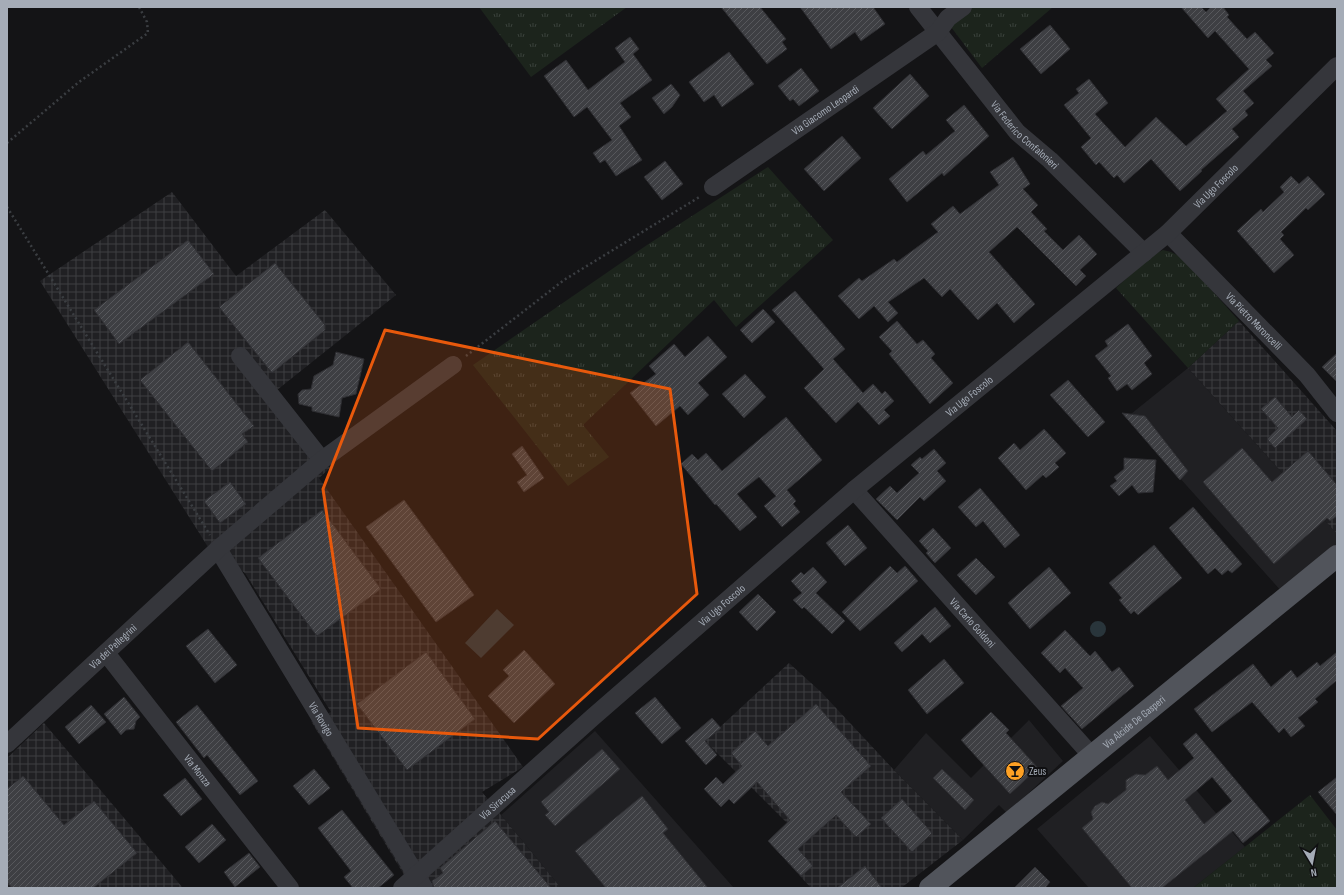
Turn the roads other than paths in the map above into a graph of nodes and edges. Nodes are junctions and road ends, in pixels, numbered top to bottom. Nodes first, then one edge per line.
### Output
1 (918, 7) edge
2 (962, 7) edge
3 (938, 32) junction
4 (1337, 66) edge
5 (713, 187) road end
6 (1168, 233) junction
7 (1144, 253) junction
8 (240, 356) dead end
9 (453, 365) road end
10 (1337, 413) edge
11 (322, 460) junction
12 (854, 490) junction
13 (218, 550) junction
14 (1337, 556) edge
15 (106, 653) junction
16 (592, 717) joint
17 (7, 744) edge
18 (1092, 756) junction
19 (420, 882) edge
20 (290, 888) edge
21 (402, 888) edge
22 (930, 888) edge

1 - 3 street, Via Federico Confalonieri
2 - 3 street, Via Giacomo Leopardi
3 - 5 street, Via Giacomo Leopardi
3 - 7 street, Via Federico Confalonieri
4 - 6 street, Via Ugo Foscolo
6 - 7 street, Via Ugo Foscolo
6 - 10 street, Via Pietro Maroncelli
7 - 12 street, Via Ugo Foscolo
8 - 11 street
9 - 11 street, Via dei Pellegrini
11 - 13 street, Via dei Pellegrini
12 - 16 street, Via Ugo Foscolo
12 - 18 street, Via Carlo Goldoni
13 - 15 street, Via dei Pellegrini
13 - 19 street, Via Rovigo
14 - 18 main road, Via Alcide De Gasperi
15 - 17 street, Via dei Pellegrini
15 - 20 street, Via Monza
16 - 19 street, Via Siracusa
18 - 22 main road, Via Alcide De Gasperi
19 - 21 street, Via Siracusa

